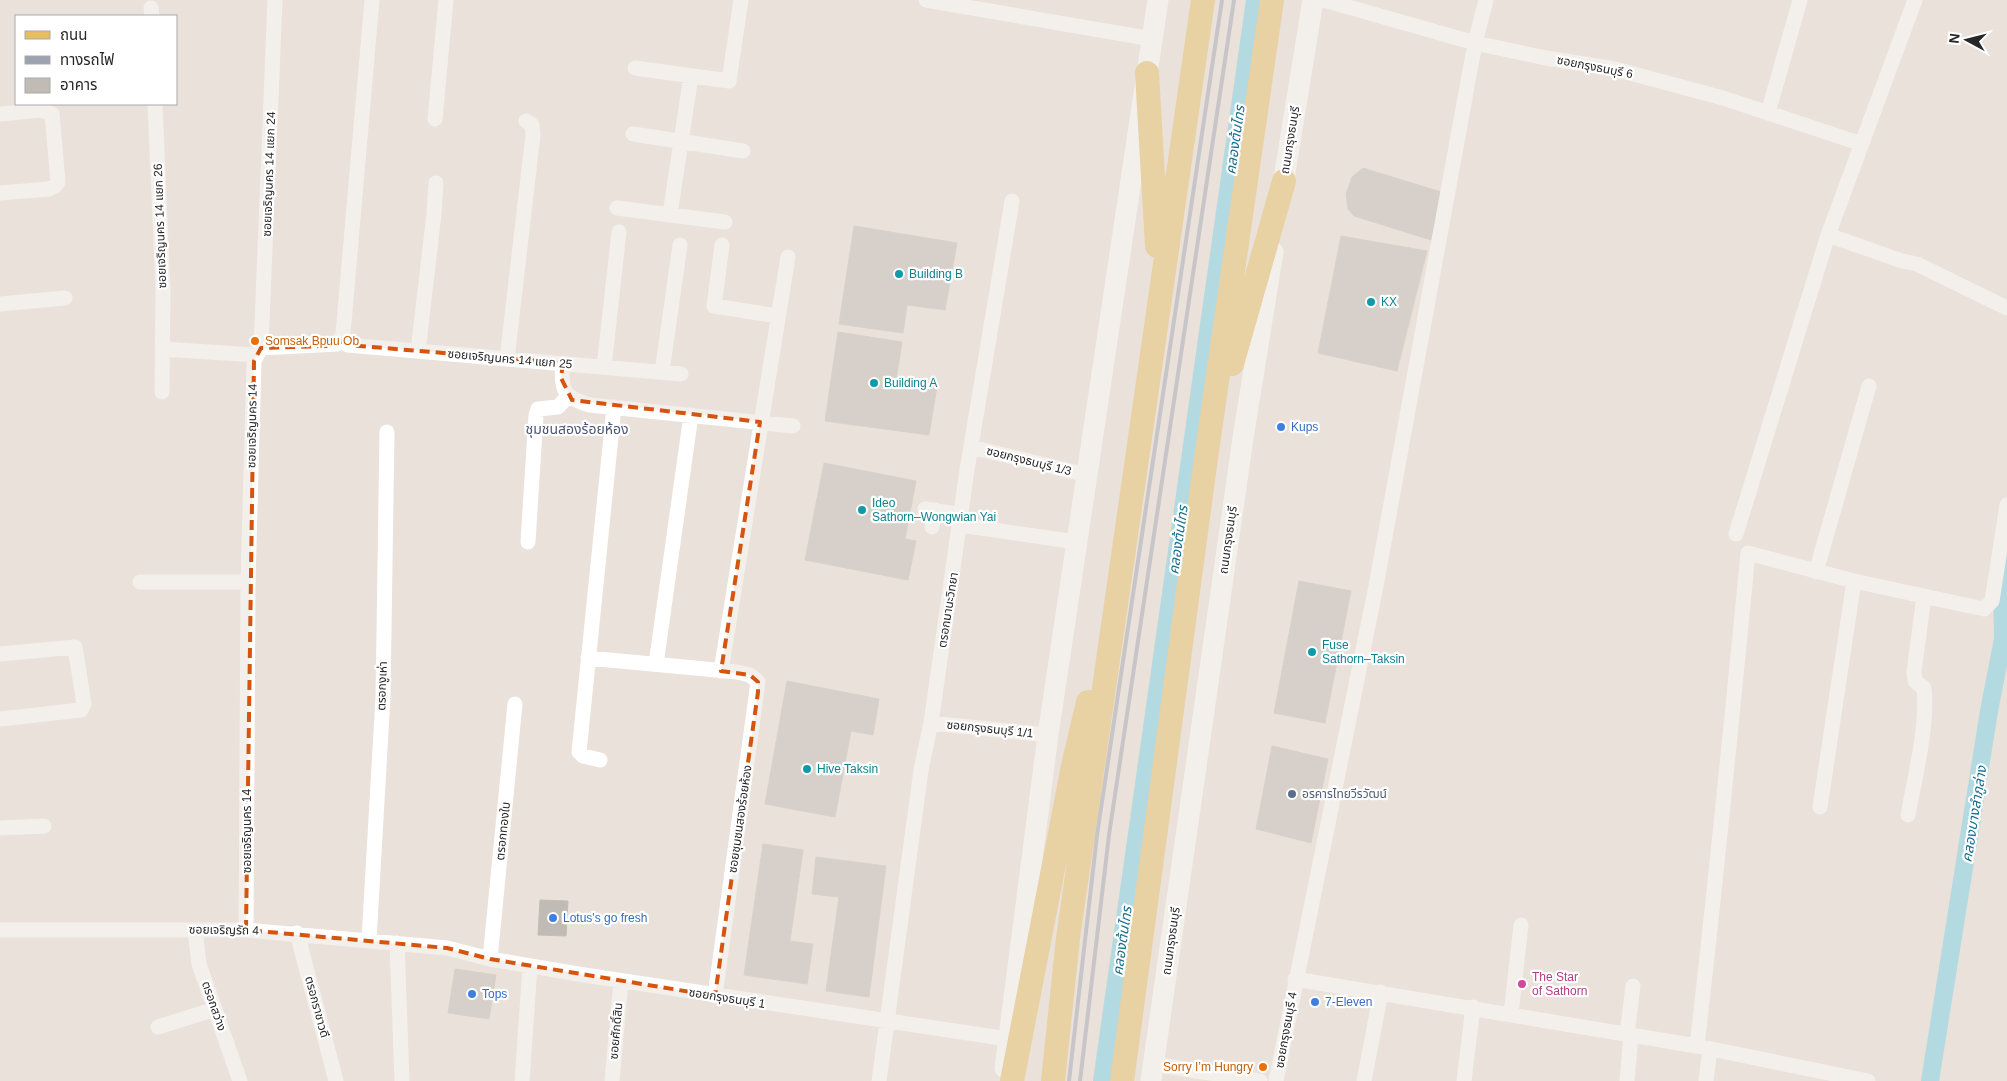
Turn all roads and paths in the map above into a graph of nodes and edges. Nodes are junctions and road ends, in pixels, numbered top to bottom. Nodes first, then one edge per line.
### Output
1 (275, 0) edge
2 (372, 0) edge
3 (446, 0) edge
4 (741, 0) edge
5 (926, 0) edge
6 (1158, 0) edge
7 (1203, 0) edge
8 (1272, 0) edge
9 (1313, 0) edge
10 (1324, 0) edge
11 (1486, 0) edge
12 (1800, 0) edge
13 (1915, 0) edge
14 (1152, 39) junction
15 (1475, 43) junction
16 (635, 68) dead end
17 (1147, 74) junction
18 (691, 76) junction
19 (155, 105) edge
20 (1768, 113) junction
21 (0, 114) edge
22 (435, 119) dead end
23 (526, 121) dead end
24 (633, 134) dead end
25 (681, 141) junction
26 (1862, 144) junction
27 (743, 150) dead end
28 (1284, 180) junction
29 (436, 183) dead end
30 (0, 194) edge
31 (1012, 201) dead end
32 (617, 208) dead end
33 (670, 214) junction
34 (725, 222) dead end
35 (619, 232) dead end
36 (1828, 235) junction
37 (680, 245) dead end
38 (722, 245) dead end
39 (788, 257) dead end
40 (1161, 290) junction
41 (65, 298) dead end
42 (0, 304) edge
43 (2007, 308) edge
44 (778, 316) junction
45 (341, 341) junction
46 (162, 349) junction
47 (418, 351) junction
48 (258, 352) junction
49 (507, 359) junction
50 (562, 364) junction
51 (604, 367) junction
52 (662, 372) junction
53 (681, 374) dead end
54 (1869, 386) dead end
55 (162, 392) dead end
56 (568, 396) junction
57 (614, 407) junction
58 (690, 415) junction
59 (760, 422) junction
60 (793, 426) dead end
61 (387, 432) dead end
62 (971, 446) junction
63 (1206, 458) junction
64 (1087, 475) junction
65 (2007, 505) edge
66 (961, 520) junction
67 (932, 527) dead end
68 (1736, 534) dead end
69 (528, 542) dead end
70 (1076, 542) junction
71 (1816, 572) junction
72 (1854, 581) junction
73 (140, 582) dead end
74 (248, 582) junction
75 (1924, 596) junction
76 (1116, 604) junction
77 (0, 654) edge
78 (588, 658) junction
79 (656, 664) junction
80 (721, 671) junction
81 (515, 704) dead end
82 (0, 719) edge
83 (931, 723) junction
84 (1048, 735) junction
85 (600, 760) dead end
86 (1820, 806) dead end
87 (1908, 815) dead end
88 (44, 826) dead end
89 (0, 828) edge
90 (1154, 842) junction
91 (1521, 925) dead end
92 (0, 930) edge
93 (195, 930) junction
94 (246, 930) junction
95 (297, 933) junction
96 (369, 940) junction
97 (397, 942) junction
98 (447, 948) joint
99 (490, 959) junction
100 (530, 966) junction
101 (1295, 979) junction
102 (620, 981) junction
103 (1633, 986) dead end
104 (1381, 992) junction
105 (715, 996) junction
106 (1473, 1007) junction
107 (215, 1009) junction
108 (1511, 1014) junction
109 (886, 1019) junction
110 (158, 1027) dead end
111 (1629, 1035) junction
112 (1008, 1039) junction
113 (1703, 1048) junction
114 (1148, 1075) edge
115 (240, 1081) edge
116 (336, 1081) edge
117 (402, 1081) edge
118 (522, 1081) edge
119 (612, 1081) edge
120 (879, 1081) edge
121 (1004, 1081) edge
122 (1012, 1081) edge
123 (1052, 1081) edge
124 (1122, 1081) edge
125 (1260, 1081) edge
126 (1276, 1081) edge
127 (1364, 1081) edge
128 (1464, 1081) edge
129 (1627, 1081) edge
130 (1706, 1081) edge
131 (1868, 1081) edge

1 - 48 street, ซอยเจริญนคร 14 แยก 24
2 - 45 street
3 - 22 street
4 - 18 street
5 - 14 street
6 - 14 main road
7 - 40 main road
8 - 63 main road
9 - 28 main road, ถนนกรุงธนบุรี
10 - 15 street, ซอยกรุงธนบุรี 6
11 - 15 street, ซอยกรุงธนบุรี 4
12 - 20 street
13 - 26 street
14 - 17 main road
15 - 20 street, ซอยกรุงธนบุรี 6
15 - 101 street, ซอยกรุงธนบุรี 4
16 - 18 street
17 - 40 main road
17 - 64 main road
18 - 25 street
19 - 46 street, ซอยเจริญนคร 14 แยก 26
20 - 26 street, ซอยกรุงธนบุรี 6
21 - 30 street
23 - 49 street
24 - 25 street
25 - 27 street
25 - 33 street
26 - 36 street
28 - 63 main road
28 - 114 main road, ถนนกรุงธนบุรี
29 - 47 street
31 - 62 street, ตรอกมานะวิทยา
32 - 33 street
33 - 34 street
35 - 51 street
36 - 43 street
36 - 68 street
37 - 52 street
38 - 44 street
39 - 44 street
40 - 76 main road
41 - 42 street
44 - 59 street
45 - 47 street, ซอยเจริญนคร 14 แยก 25
45 - 48 street
46 - 48 street
46 - 55 street, ซอยเจริญนคร 14 แยก 26
47 - 49 street, ซอยเจริญนคร 14 แยก 25
48 - 74 street, ซอยเจริญนคร 14
49 - 50 street, ซอยเจริญนคร 14 แยก 25
50 - 51 street, ซอยเจริญนคร 14 แยก 25
50 - 56 street
51 - 52 street, ซอยเจริญนคร 14 แยก 25
52 - 53 street, ซอยเจริญนคร 14 แยก 25
54 - 71 street
56 - 57 street
56 - 69 street
57 - 58 street
57 - 78 street
58 - 59 street
58 - 79 street
59 - 60 street
59 - 80 street
61 - 96 street, ตรอกงูเห่า
62 - 64 street, ซอยกรุงธนบุรี 1/3
62 - 66 street, ตรอกมานะวิทยา
63 - 90 main road
64 - 70 main road
65 - 75 street
66 - 67 street
66 - 70 street
66 - 83 street, ตรอกมานะวิทยา
70 - 84 main road
71 - 72 street
71 - 113 street
72 - 75 street
72 - 86 street
73 - 74 street
74 - 94 street, ซอยเจริญนคร 14
75 - 87 street
76 - 122 main road
76 - 123 main road
77 - 82 street
78 - 79 street, ซอยชุมชนสองร้อยห้อง
78 - 85 street
79 - 80 street, ซอยชุมชนสองร้อยห้อง
80 - 105 street, ซอยชุมชนสองร้อยห้อง
81 - 99 street, ตรอกทองใบ
83 - 84 street, ซอยกรุงธนบุรี 1/1
83 - 109 street, ตรอกมานะวิทยา
84 - 112 main road
88 - 89 street
90 - 114 main road
90 - 124 main road
91 - 108 street
92 - 93 street, ซอยเจริญรัถ 4
93 - 94 street, ซอยเจริญรัถ 4
93 - 107 street, ตรอกสว่าง
94 - 95 street, ซอยเจริญรัถ 4
95 - 96 street, ซอยเจริญรัถ 4
95 - 116 street, ตรอกราชาวดี
96 - 97 street, ซอยเจริญรัถ 4
97 - 98 street, ซอยเจริญรัถ 4
97 - 117 street
98 - 99 street, ซอยกรุงธนบุรี 1
99 - 100 street, ซอยกรุงธนบุรี 1
100 - 102 street, ซอยกรุงธนบุรี 1
100 - 118 street
101 - 104 street
101 - 126 street, ซอยกรุงธนบุรี 4
102 - 105 street, ซอยกรุงธนบุรี 1
102 - 119 street, ซอยศักดิ์สิน
103 - 111 street
104 - 106 street
104 - 127 street
105 - 109 street, ซอยกรุงธนบุรี 1
106 - 108 street
106 - 128 street
107 - 110 street
107 - 115 street, ตรอกสว่าง
108 - 111 street
109 - 112 street, ซอยกรุงธนบุรี 1
109 - 120 street, ตรอกมานะวิทยา
111 - 113 street
111 - 129 street
112 - 121 main road
113 - 130 street
113 - 131 street
114 - 125 street, ซอยกรุงธนบุรี 4

